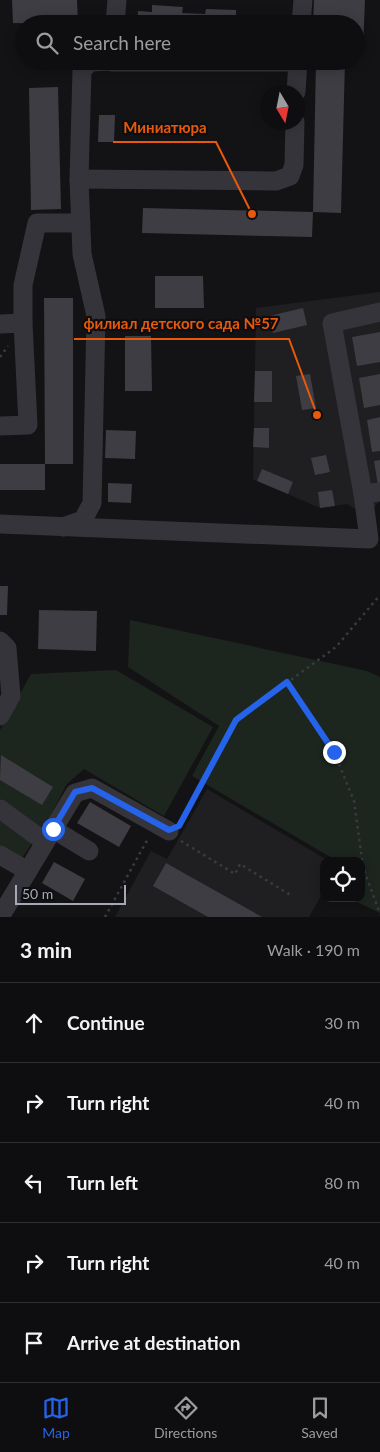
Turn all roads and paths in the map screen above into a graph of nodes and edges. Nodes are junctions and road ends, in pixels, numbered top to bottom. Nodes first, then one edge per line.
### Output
1 (117, 0) edge
2 (303, 0) edge
3 (116, 15) edge
4 (302, 15) edge
5 (82, 70) edge
6 (297, 70) edge
7 (296, 85) edge
8 (295, 130) edge
9 (79, 179) junction
10 (81, 223) junction
11 (380, 312) edge
12 (23, 323) junction
13 (0, 324) edge
14 (0, 426) edge
15 (372, 493) edge
16 (0, 524) edge
17 (63, 527) junction
18 (374, 539) edge
19 (380, 595) edge
20 (0, 641) edge
21 (287, 682) junction
22 (0, 716) edge
23 (0, 809) edge
24 (49, 835) junction
25 (173, 835) junction
26 (89, 851) dead end
27 (0, 855) edge
28 (28, 871) junction
29 (292, 896) dead end
30 (380, 914) edge
31 (0, 917) edge
32 (104, 917) edge

1 - 3 street
2 - 4 street
5 - 9 street
6 - 7 street
8 - 9 street
9 - 10 street
10 - 12 street
10 - 17 street
11 - 15 street
12 - 13 street
12 - 14 street
15 - 18 street
16 - 17 street
17 - 18 street
19 - 21 path
20 - 22 street
21 - 25 path
21 - 30 path
23 - 24 street
24 - 25 street
24 - 26 street
24 - 28 street
25 - 29 path
25 - 32 path
27 - 28 street
28 - 31 street

